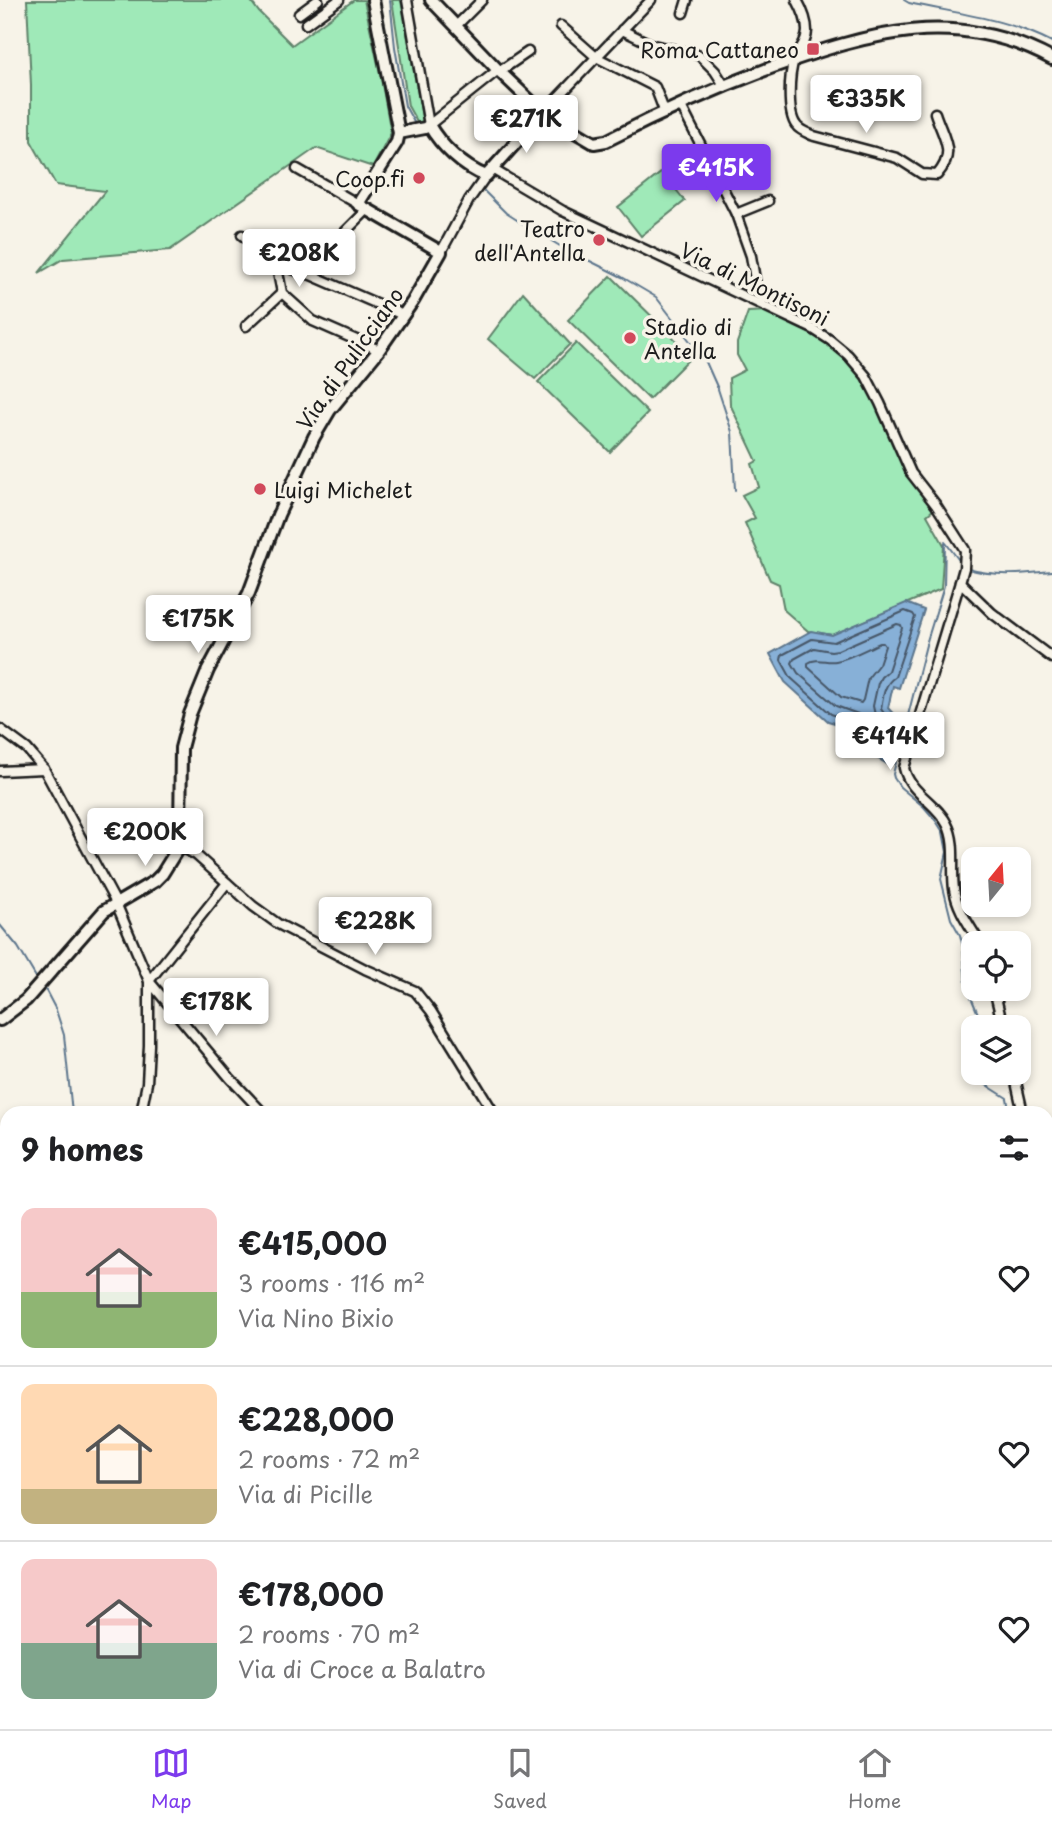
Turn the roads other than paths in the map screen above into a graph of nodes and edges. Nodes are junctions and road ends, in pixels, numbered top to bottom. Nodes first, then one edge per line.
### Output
1 (318, 0) edge
2 (339, 0) edge
3 (373, 0) edge
4 (407, 0) edge
5 (431, 0) edge
6 (482, 0) edge
7 (651, 0) edge
8 (687, 0) edge
9 (797, 0) edge
10 (682, 13) dead end
11 (299, 14) dead end
12 (306, 24) dead end
13 (457, 25) junction
14 (561, 26) dead end
15 (622, 30) junction
16 (528, 52) dead end
17 (596, 57) junction
18 (1052, 59) edge
19 (794, 60) junction
20 (498, 70) junction
21 (724, 85) junction
22 (681, 106) junction
23 (543, 113) junction
24 (665, 113) junction
25 (935, 113) dead end
26 (429, 125) junction
27 (399, 133) junction
28 (297, 169) dead end
29 (489, 173) junction
30 (768, 201) dead end
31 (363, 206) junction
32 (736, 214) junction
33 (242, 235) dead end
34 (328, 249) dead end
35 (441, 252) junction
36 (276, 262) junction
37 (282, 293) junction
38 (762, 304) junction
39 (403, 315) junction
40 (246, 326) dead end
41 (379, 350) junction
42 (960, 582) junction
43 (1052, 658) edge
44 (0, 729) edge
45 (44, 769) junction
46 (0, 771) edge
47 (180, 833) junction
48 (177, 849) junction
49 (196, 855) junction
50 (227, 883) junction
51 (116, 903) junction
52 (972, 931) edge
53 (149, 981) junction
54 (0, 1020) edge
55 (1017, 1085) edge
56 (142, 1106) edge
57 (256, 1106) edge
58 (490, 1106) edge
59 (1021, 1106) edge

1 - 11 street
2 - 12 street
3 - 27 street
4 - 26 street
5 - 13 street
6 - 13 street
7 - 15 street
8 - 10 street
9 - 19 street
13 - 20 street
14 - 17 street
15 - 17 street
15 - 21 street
16 - 20 street
17 - 23 street
17 - 24 street
18 - 19 street
19 - 21 street
19 - 25 street
20 - 23 street
20 - 26 street
21 - 22 street
22 - 24 street
22 - 32 street
23 - 24 street
23 - 29 street
26 - 27 street
26 - 29 street
27 - 31 street
28 - 31 street
29 - 35 street, Via di Pulicciano
29 - 38 street, Via di Montisoni
30 - 32 street
31 - 34 street
31 - 35 street
32 - 38 street
33 - 36 street
35 - 39 street, Via di Pulicciano
36 - 37 street
36 - 39 street
37 - 40 street
37 - 41 street
38 - 42 street, Via di Montisoni
39 - 41 street, Via di Pulicciano
41 - 47 street, Via di Pulicciano
42 - 43 street
42 - 52 street, Via di Montisoni
44 - 45 street
45 - 46 street
45 - 51 street
47 - 48 street, Via di Pulicciano
47 - 49 street
48 - 49 street
48 - 51 street, Via di Pulicciano
49 - 50 street
50 - 53 street
50 - 58 street
51 - 53 street
51 - 54 street, Via di Pulicciano
53 - 56 street
53 - 57 street
55 - 59 street

